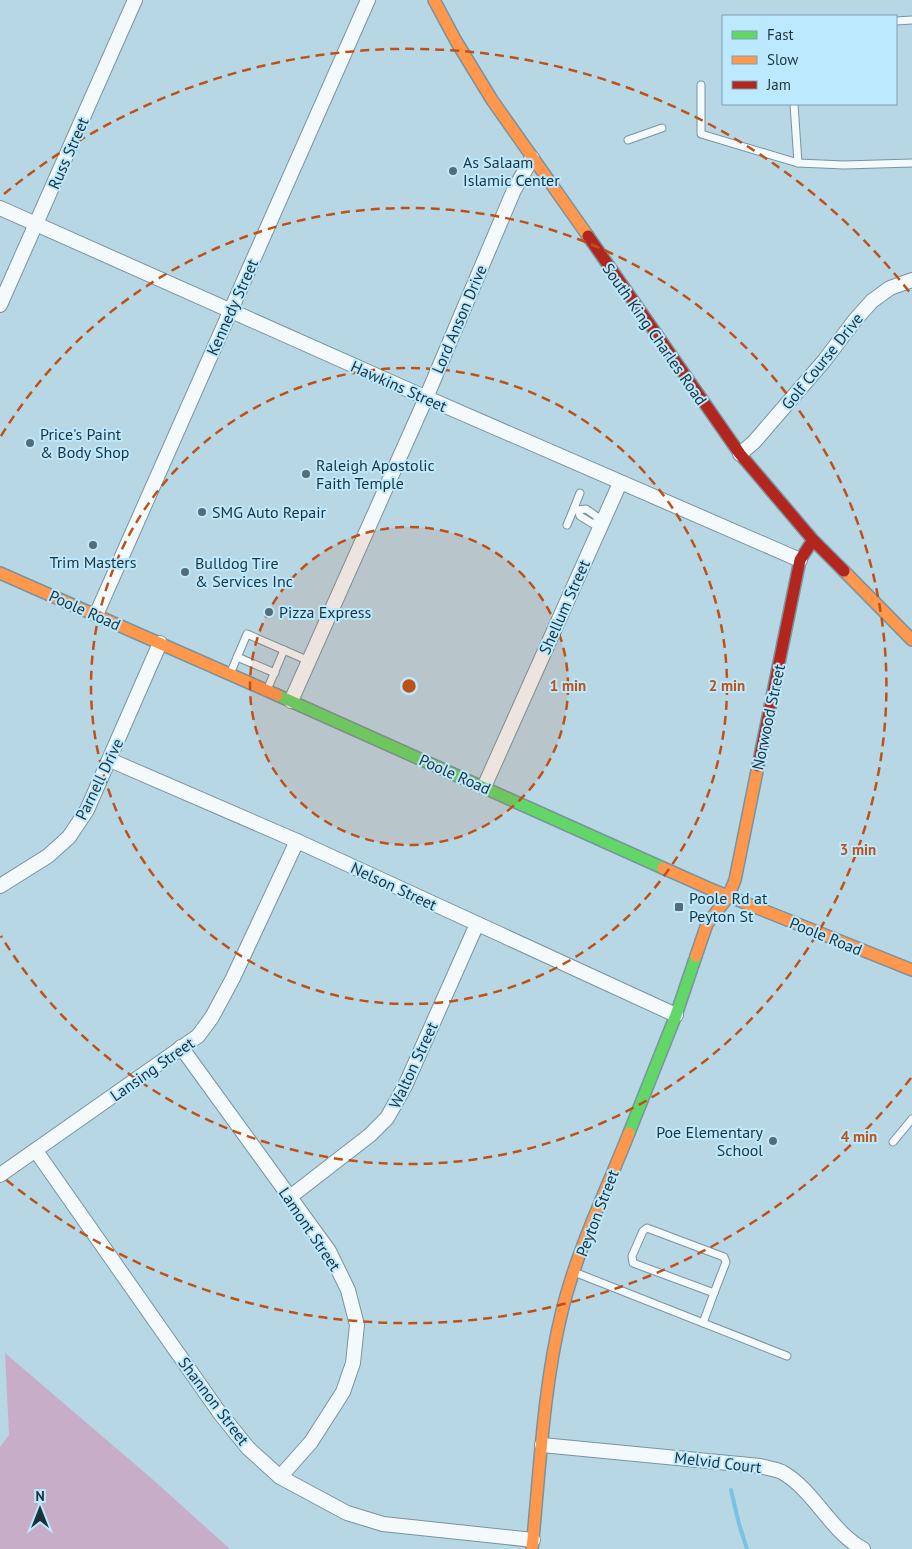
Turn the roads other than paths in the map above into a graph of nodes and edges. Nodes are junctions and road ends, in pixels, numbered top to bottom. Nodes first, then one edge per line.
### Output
1 (135, 0) edge
2 (368, 0) edge
3 (434, 0) edge
4 (912, 20) edge
5 (897, 21) edge
6 (702, 85) dead end
7 (794, 105) edge
8 (662, 128) dead end
9 (628, 140) dead end
10 (532, 158) junction
11 (798, 163) junction
12 (912, 163) edge
13 (0, 208) edge
14 (36, 224) junction
15 (912, 280) edge
16 (0, 305) edge
17 (230, 311) junction
18 (426, 398) junction
19 (740, 454) junction
20 (620, 483) junction
21 (580, 493) dead end
22 (576, 509) junction
23 (600, 522) junction
24 (567, 525) dead end
25 (813, 540) junction
26 (800, 560) junction
27 (0, 572) edge
28 (96, 615) junction
29 (912, 640) edge
30 (160, 643) junction
31 (284, 650) junction
32 (237, 657) junction
33 (309, 661) junction
34 (275, 673) junction
35 (230, 674) junction
36 (267, 691) junction
37 (291, 702) junction
38 (110, 760) junction
39 (484, 787) junction
40 (297, 841) junction
41 (0, 886) edge
42 (728, 897) junction
43 (476, 924) junction
44 (912, 970) edge
45 (676, 1015) junction
46 (181, 1046) junction
47 (912, 1119) edge
48 (893, 1142) dead end
49 (36, 1151) junction
50 (0, 1175) edge
51 (290, 1197) junction
52 (574, 1272) junction
53 (714, 1293) junction
54 (703, 1323) junction
55 (787, 1356) dead end
56 (542, 1445) junction
57 (280, 1478) junction
58 (533, 1544) edge
59 (863, 1549) edge

1 - 14 street, Russ Street
2 - 17 street, Kennedy Street
3 - 10 street, South King Charles Road
4 - 5 lane
6 - 11 lane
7 - 11 lane
8 - 9 lane
10 - 18 street, Lord Anson Drive
10 - 19 street, South King Charles Road
11 - 12 lane
13 - 14 street, Hawkins Street
14 - 16 street, Russ Street
14 - 17 street, Hawkins Street
15 - 19 street, Golf Course Drive
17 - 18 street, Hawkins Street
17 - 28 street, Kennedy Street
18 - 20 street, Hawkins Street
18 - 33 street, Lord Anson Drive
19 - 25 street, South King Charles Road
20 - 23 street, Shellum Street
20 - 26 street, Hawkins Street
21 - 22 lane
22 - 23 lane
22 - 24 lane
23 - 39 street, Shellum Street
25 - 26 street, Norwood Street
25 - 29 street, South King Charles Road
26 - 42 street, Norwood Street
27 - 28 street, Poole Road
28 - 30 street, Poole Road
30 - 35 street, Poole Road
30 - 38 street, Parnell Drive
31 - 32 lane
31 - 33 lane
31 - 34 lane
32 - 34 lane
32 - 35 lane
33 - 37 street, Lord Anson Drive
34 - 36 lane
35 - 36 street, Poole Road
36 - 37 street, Poole Road
37 - 39 street, Poole Road
38 - 40 street, Nelson Street
38 - 41 street, Parnell Drive
39 - 42 street, Poole Road
40 - 43 street, Nelson Street
40 - 46 street, Lansing Street
42 - 44 street, Poole Road
42 - 45 street, Peyton Street
43 - 45 street, Nelson Street
43 - 51 street, Walton Street
45 - 52 street, Peyton Street
46 - 49 street, Lansing Street
46 - 51 street, Lamont Street
47 - 48 lane
49 - 50 street, Lansing Street
49 - 57 street, Shannon Street
51 - 57 street, Lamont Street
52 - 54 lane
52 - 56 street, Peyton Street
53 - 53 lane
53 - 54 lane
54 - 55 lane
56 - 58 street, Peyton Street
56 - 59 street, Melvid Court
57 - 58 street, Shannon Street

